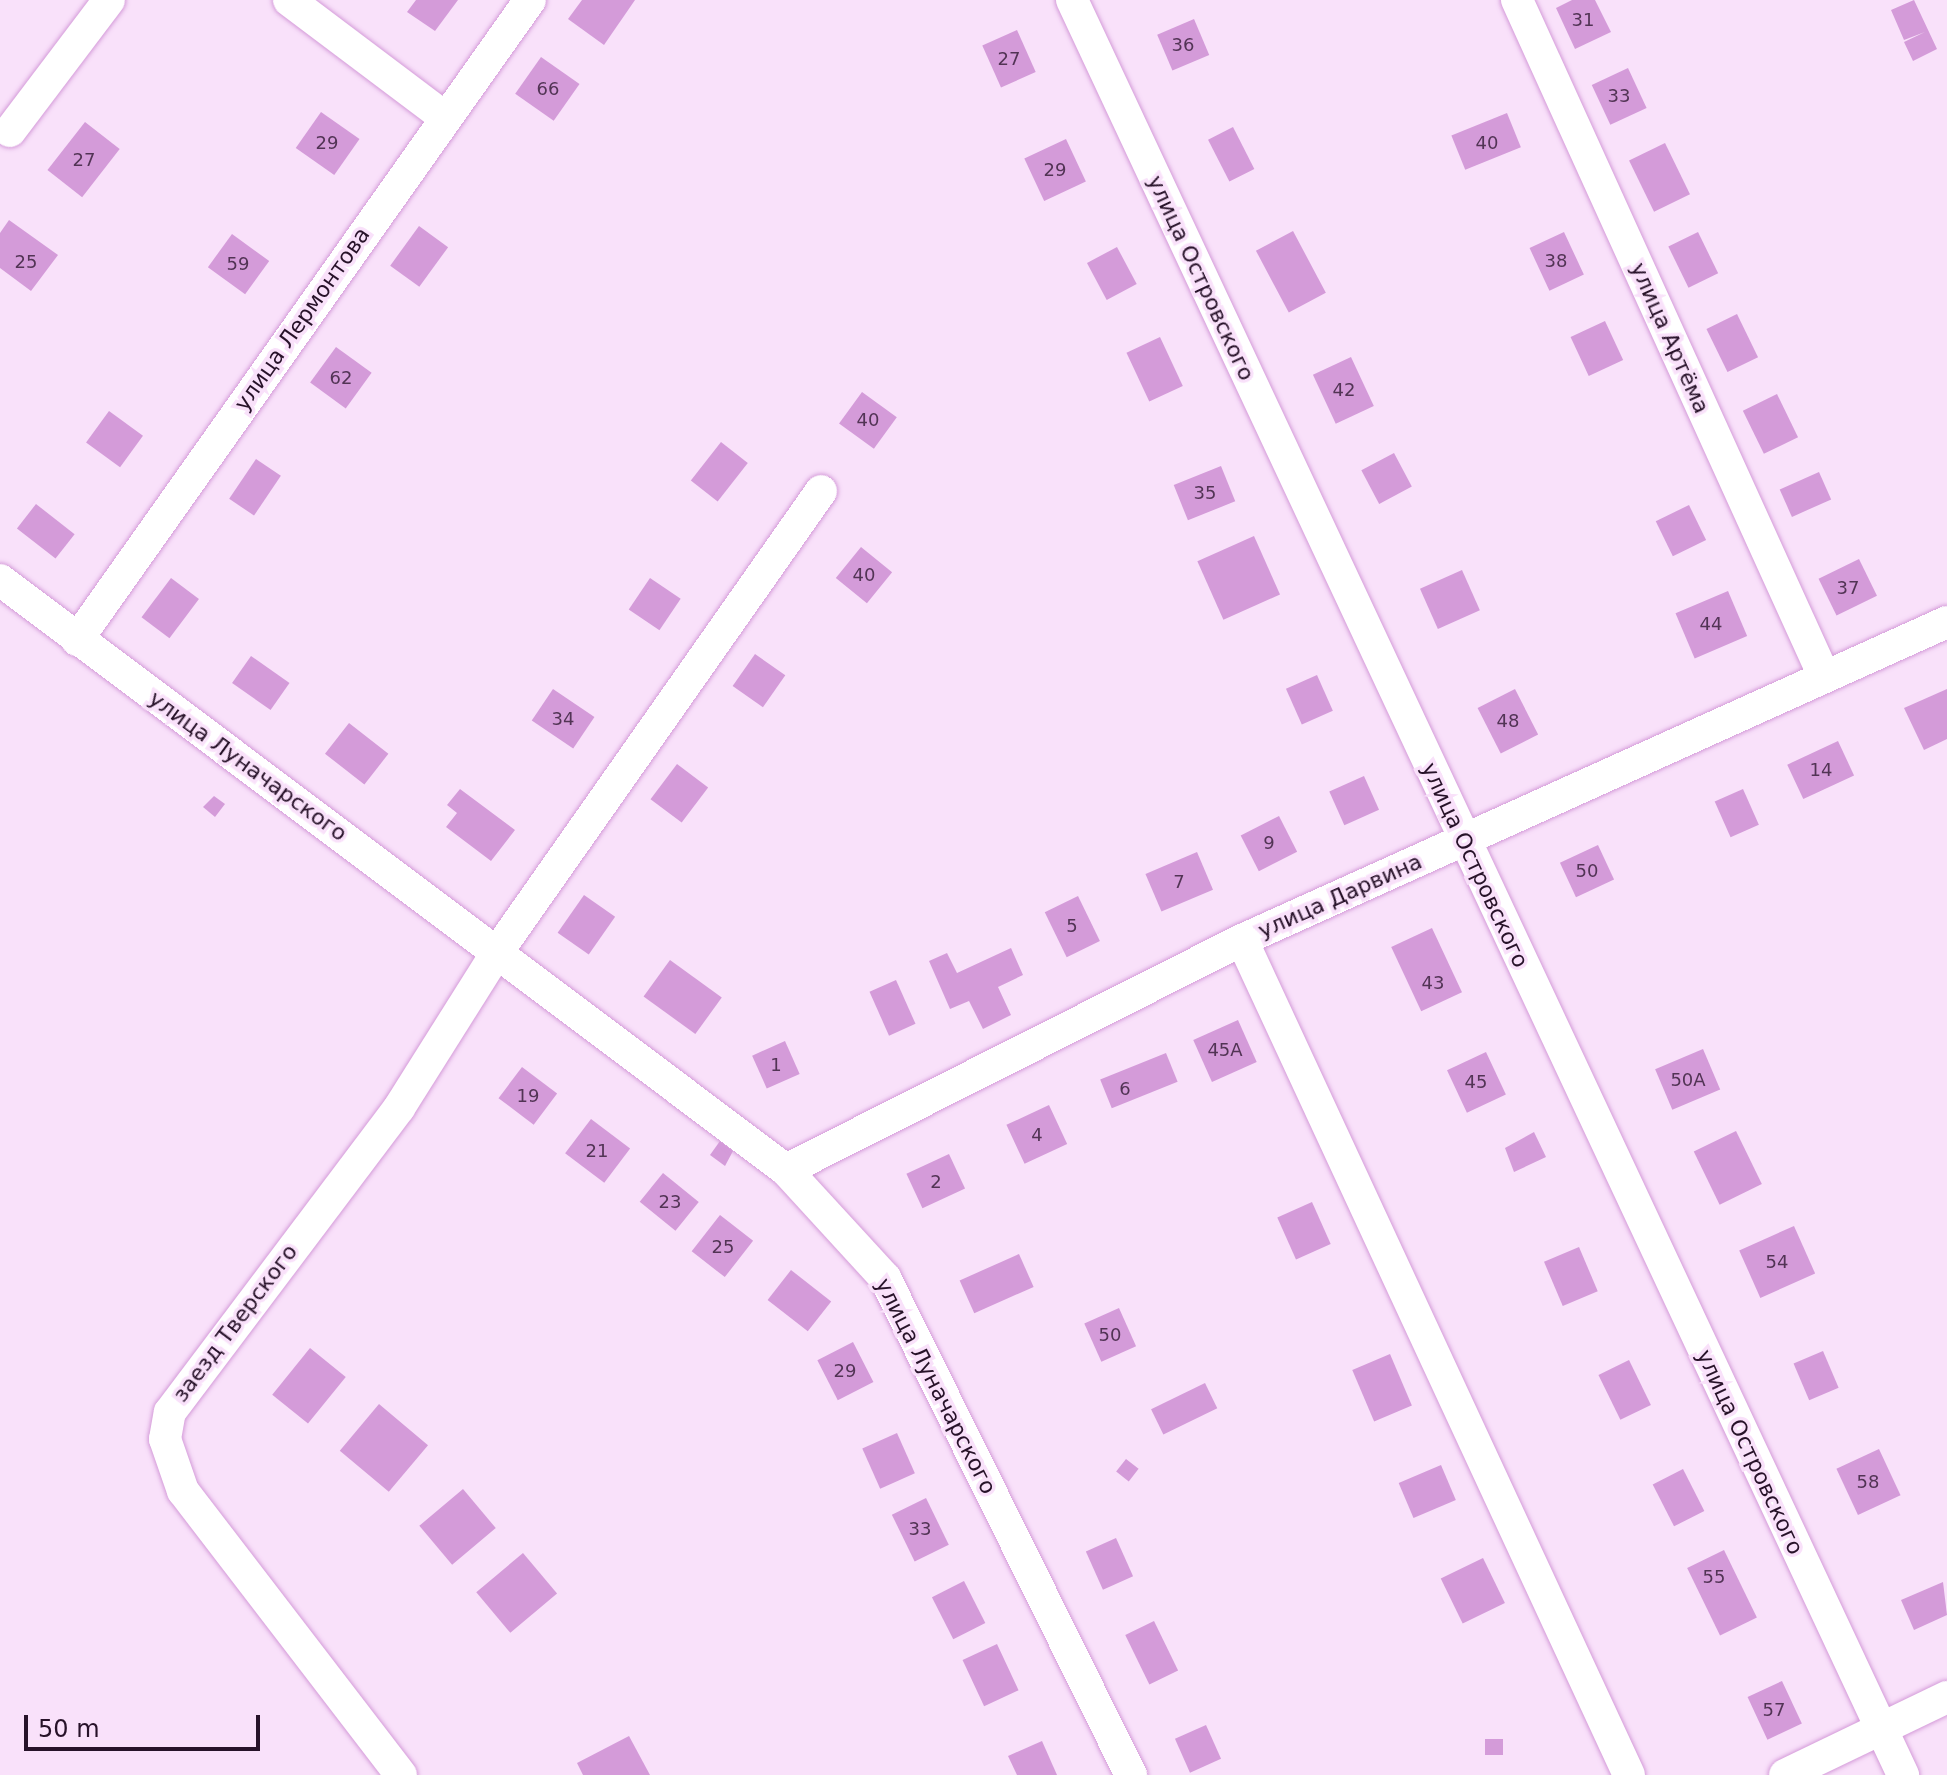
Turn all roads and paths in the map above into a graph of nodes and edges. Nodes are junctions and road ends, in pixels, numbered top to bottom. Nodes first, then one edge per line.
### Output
1 (109, 0) edge
2 (289, 0) edge
3 (530, 0) edge
4 (1072, 0) edge
5 (1517, 0) edge
6 (443, 116) junction
7 (10, 131) dead end
8 (821, 491) dead end
9 (0, 580) edge
10 (1947, 622) edge
11 (77, 640) junction
12 (1824, 676) junction
13 (1463, 840) junction
14 (1242, 940) junction
15 (498, 951) junction
16 (786, 1170) junction
17 (1947, 1697) edge
18 (1880, 1729) junction
19 (401, 1775) edge
20 (1131, 1775) edge
21 (1629, 1775) edge
22 (1785, 1775) edge
23 (1903, 1775) edge

1 - 7 street
2 - 6 street
3 - 6 street, улица Лермонтова
4 - 13 street, улица Островского
5 - 12 street, улица Артёма
6 - 11 street, улица Лермонтова
8 - 15 street
9 - 11 street, улица Луначарского
10 - 12 street, улица Дарвина
11 - 15 street, улица Луначарского
12 - 13 street, улица Дарвина
13 - 14 street, улица Дарвина
13 - 18 street, улица Островского
14 - 16 street, улица Дарвина
14 - 21 street
15 - 16 street, улица Луначарского
15 - 19 street, заезд Тверского
16 - 20 street, улица Луначарского
17 - 18 street
18 - 22 street
18 - 23 street, улица Островского

